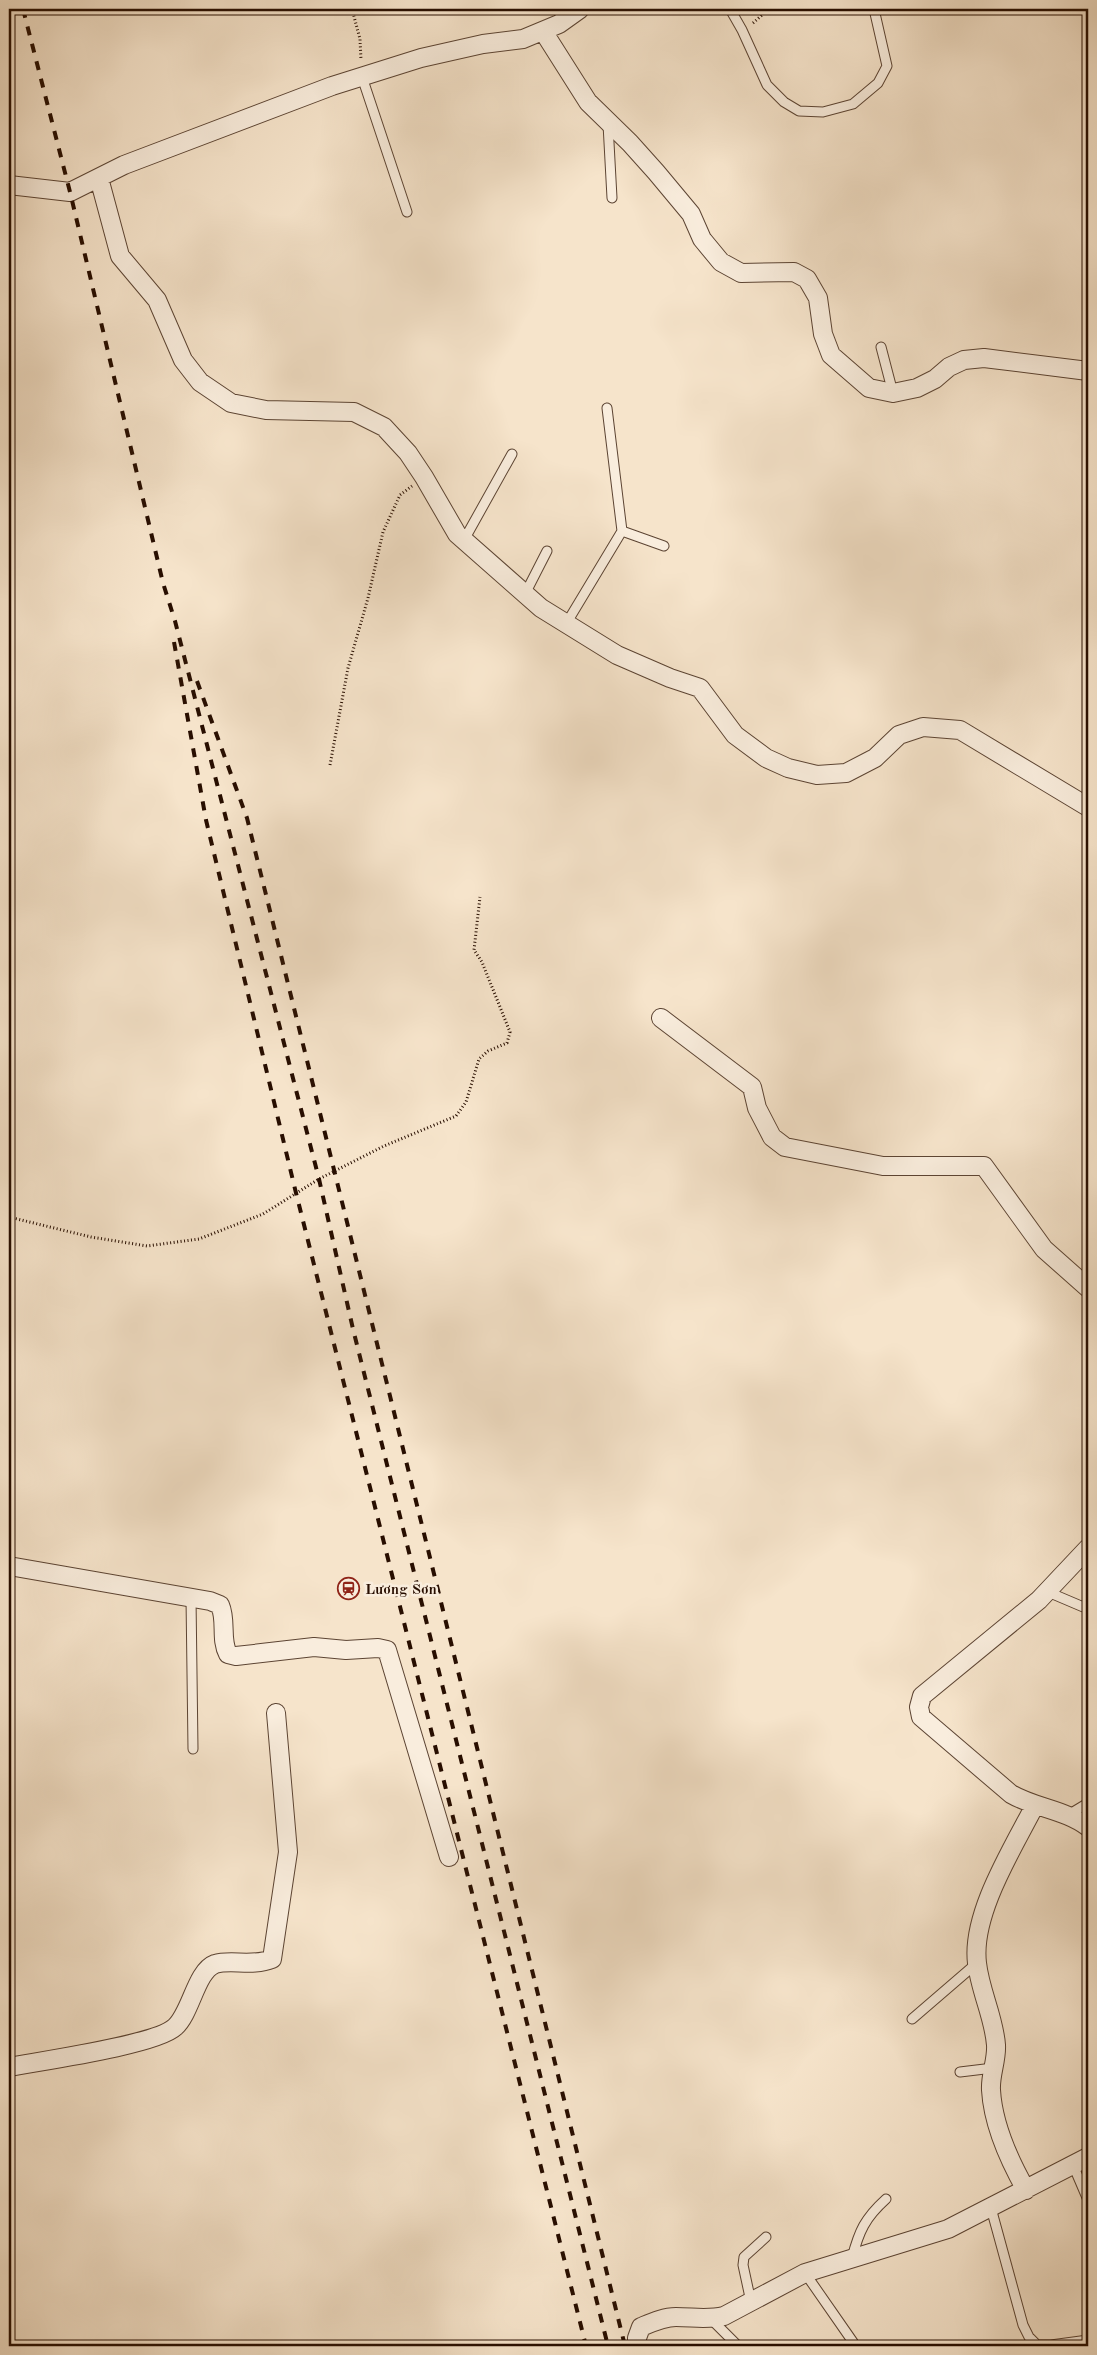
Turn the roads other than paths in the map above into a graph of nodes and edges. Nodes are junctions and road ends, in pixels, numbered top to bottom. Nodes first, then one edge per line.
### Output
1 (580, 9) edge
2 (730, 9) edge
3 (874, 9) edge
4 (543, 31) junction
5 (362, 76) junction
6 (607, 120) junction
7 (99, 178) junction
8 (9, 185) edge
9 (612, 198) dead end
10 (407, 212) dead end
11 (881, 347) dead end
12 (1088, 372) edge
13 (893, 393) junction
14 (607, 408) dead end
15 (512, 454) dead end
16 (622, 531) junction
17 (464, 540) junction
18 (664, 546) dead end
19 (547, 551) dead end
20 (525, 594) junction
21 (566, 624) junction
22 (1088, 807) edge
23 (661, 1018) dead end
24 (1088, 1288) edge
25 (1088, 1548) edge
26 (9, 1566) edge
27 (1048, 1592) junction
28 (191, 1598) junction
29 (1088, 1609) edge
30 (276, 1713) dead end
31 (193, 1749) dead end
32 (1088, 1803) edge
33 (1035, 1805) junction
34 (1073, 1812) junction
35 (1088, 1817) edge
36 (1088, 1827) edge
37 (448, 1857) dead end
38 (976, 1963) junction
39 (912, 2019) dead end
40 (9, 2067) edge
41 (993, 2068) junction
42 (960, 2072) dead end
43 (1081, 2162) edge
44 (1026, 2190) junction
45 (886, 2199) dead end
46 (1088, 2200) edge
47 (991, 2208) junction
48 (766, 2237) dead end
49 (852, 2258) junction
50 (805, 2273) junction
51 (751, 2302) junction
52 (711, 2320) junction
53 (1088, 2340) edge
54 (853, 2342) dead end
55 (637, 2346) edge
56 (738, 2346) edge

1 - 4 street
2 - 3 lane
4 - 5 street
4 - 6 street
5 - 7 street
5 - 10 lane
6 - 9 lane
6 - 13 street
7 - 8 street
7 - 17 street
11 - 13 lane
12 - 13 street
14 - 16 lane
15 - 17 lane
16 - 18 lane
16 - 21 lane
17 - 20 street
19 - 20 lane
20 - 21 street
21 - 22 street
23 - 24 street
25 - 27 street
26 - 28 street
27 - 29 lane
27 - 33 street
28 - 31 lane
28 - 37 street
30 - 40 street
32 - 34 lane
33 - 34 street
33 - 38 street
34 - 35 lane
34 - 36 street
38 - 39 lane
38 - 41 street
41 - 42 lane
41 - 44 street
43 - 44 street
43 - 46 lane
44 - 47 street
45 - 49 lane
47 - 49 street
47 - 53 lane
48 - 51 lane
49 - 50 street
50 - 51 street
50 - 54 lane
51 - 52 street
52 - 55 street
52 - 56 lane

